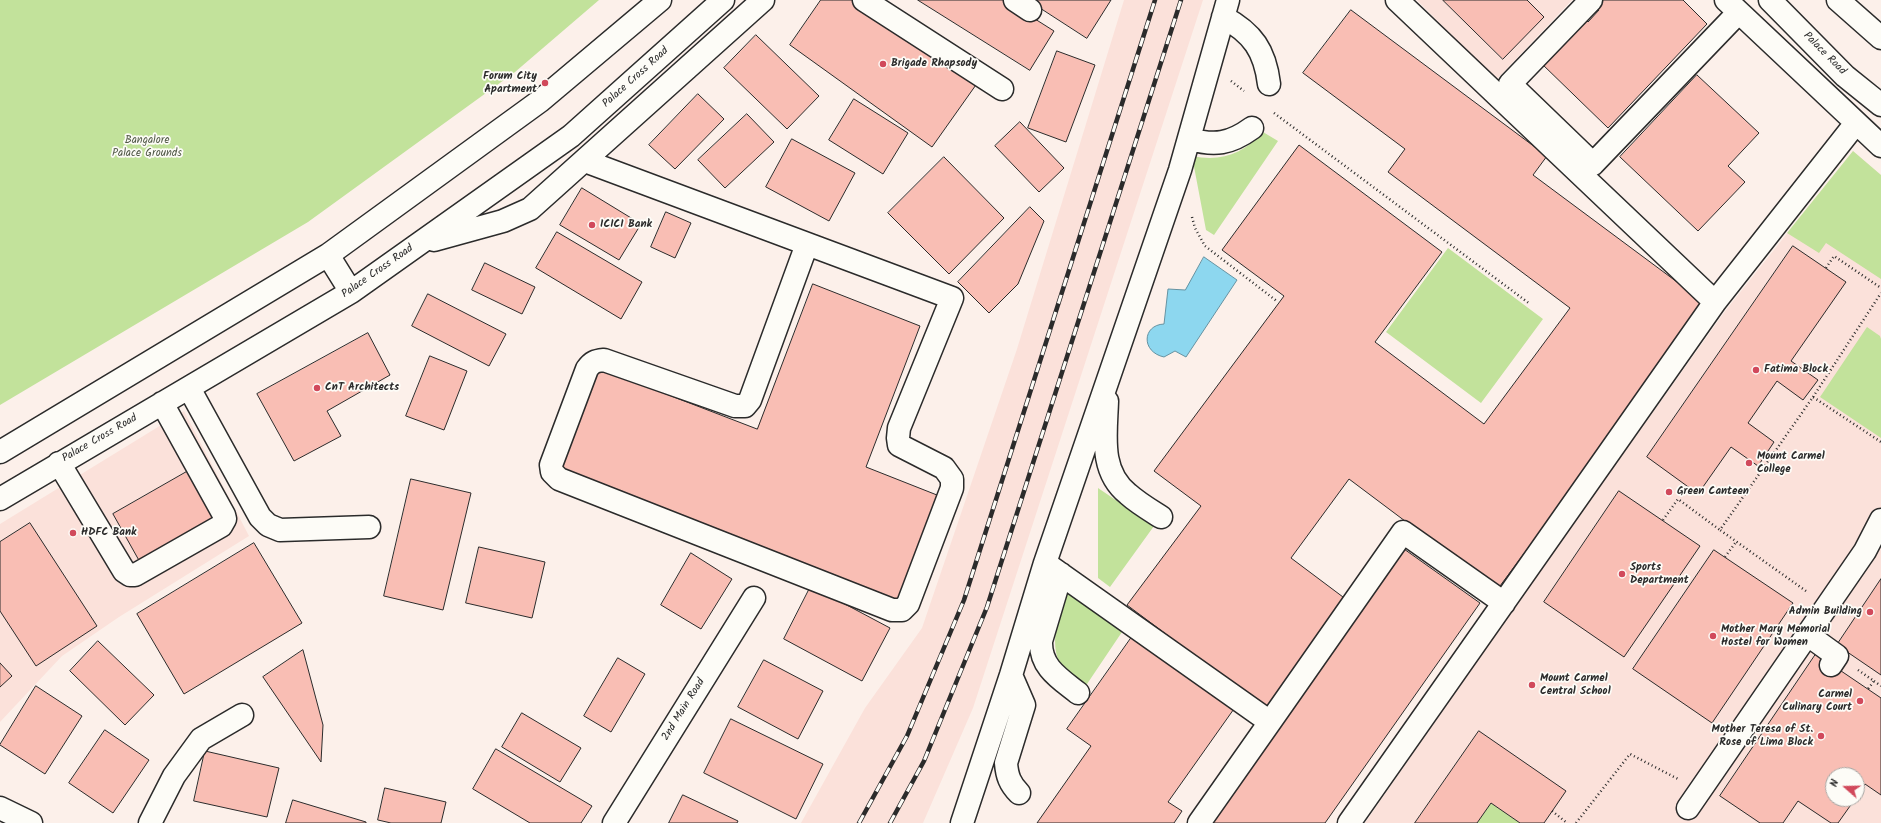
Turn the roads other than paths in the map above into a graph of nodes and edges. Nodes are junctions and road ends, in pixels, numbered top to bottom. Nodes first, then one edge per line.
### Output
1 (660, 0) edge
2 (723, 0) edge
3 (764, 0) edge
4 (864, 0) edge
5 (1397, 0) edge
6 (1591, 0) edge
7 (1770, 0) edge
8 (1838, 0) edge
9 (1732, 6) edge
10 (1226, 8) edge
11 (1881, 38) edge
12 (1269, 84) dead end
13 (1002, 89) dead end
14 (1881, 105) edge
15 (1856, 123) junction
16 (1252, 128) dead end
17 (1189, 139) junction
18 (1881, 146) edge
19 (586, 161) junction
20 (807, 244) junction
21 (418, 245) junction
22 (328, 255) junction
23 (351, 292) junction
24 (1715, 302) junction
25 (1108, 378) junction
26 (188, 388) junction
27 (162, 403) junction
28 (0, 452) edge
29 (59, 463) junction
30 (0, 499) edge
31 (1161, 518) dead end
32 (1881, 520) edge
33 (369, 527) dead end
34 (1053, 569) junction
35 (754, 598) dead end
36 (1504, 603) junction
37 (1808, 635) junction
38 (1831, 665) dead end
39 (1011, 675) junction
40 (1078, 693) dead end
41 (242, 715) dead end
42 (1270, 722) junction
43 (1019, 793) dead end
44 (1694, 799) road end
45 (0, 808) edge
46 (31, 823) edge
47 (150, 823) edge
48 (614, 823) edge
49 (962, 823) edge
50 (1199, 823) edge
51 (1349, 823) edge

1 - 22 street
2 - 21 street, Palace Cross Road
3 - 19 street
4 - 13 street
5 - 24 street
6 - 9 street
7 - 14 street, Palace Road
8 - 11 street
9 - 15 street
10 - 12 street
10 - 17 street
15 - 18 street
15 - 24 street
16 - 17 street
17 - 25 street
19 - 20 street
19 - 21 street
20 - 20 street
21 - 23 street, Palace Cross Road
22 - 23 street
22 - 28 street
23 - 26 street, Palace Cross Road
24 - 36 street
25 - 31 street
25 - 34 street
26 - 27 street, Palace Cross Road
26 - 33 street
27 - 29 street, Palace Cross Road
27 - 29 street
29 - 30 street, Palace Cross Road
32 - 37 street
34 - 39 street
34 - 40 street
34 - 42 street
35 - 48 street, 2nd Main Road
36 - 42 street
36 - 51 street
37 - 38 street
37 - 44 street
39 - 43 street
39 - 49 street
41 - 47 street
42 - 50 street
45 - 46 street

